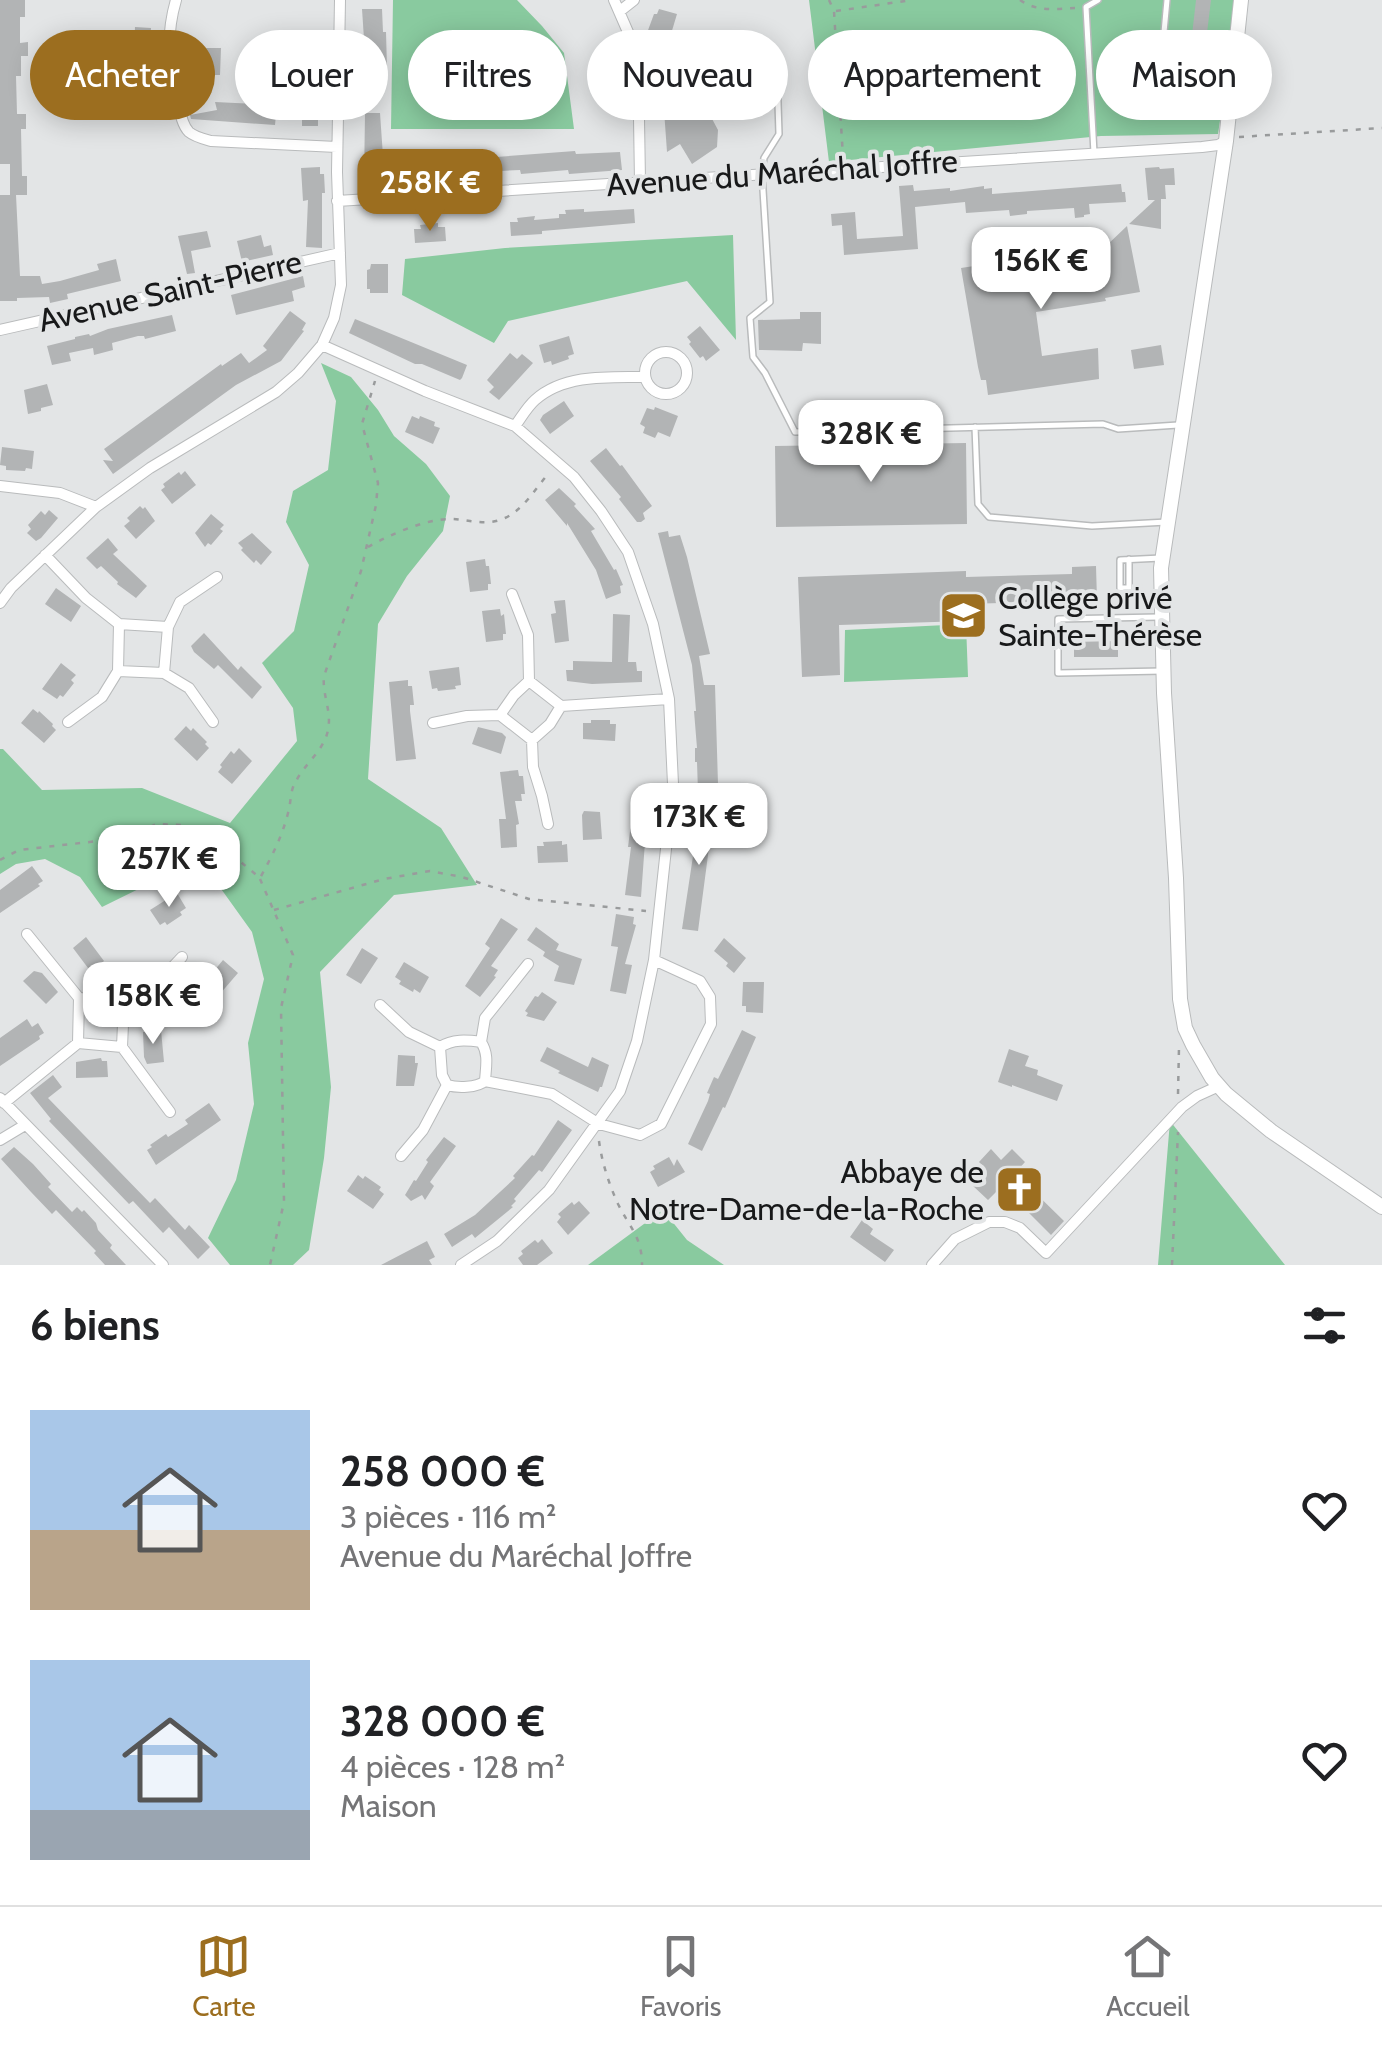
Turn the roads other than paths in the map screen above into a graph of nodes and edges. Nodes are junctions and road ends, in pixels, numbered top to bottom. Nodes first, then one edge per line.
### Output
1 (176, 0) edge
2 (340, 0) edge
3 (634, 0) edge
4 (1098, 0) edge
5 (1167, 0) edge
6 (1241, 0) edge
7 (617, 5) edge
8 (1164, 30) edge
9 (778, 120) edge
10 (1232, 139) junction
11 (337, 147) junction
12 (1094, 153) junction
13 (762, 174) junction
14 (640, 182) junction
15 (337, 201) junction
16 (340, 253) junction
17 (0, 330) edge
18 (322, 345) junction
19 (645, 377) junction
20 (1181, 425) junction
21 (515, 426) junction
22 (975, 427) junction
23 (0, 486) edge
24 (96, 507) junction
25 (1166, 522) junction
26 (45, 555) junction
27 (1162, 558) junction
28 (1129, 559) junction
29 (217, 577) dead end
30 (512, 594) dead end
31 (0, 603) edge
32 (1161, 617) junction
33 (119, 624) junction
34 (168, 627) junction
35 (118, 671) junction
36 (1163, 671) junction
37 (164, 673) junction
38 (530, 681) junction
39 (669, 699) junction
40 (561, 706) junction
41 (500, 715) junction
42 (68, 722) dead end
43 (214, 722) dead end
44 (433, 723) dead end
45 (532, 740) junction
46 (548, 824) dead end
47 (27, 934) dead end
48 (182, 957) dead end
49 (654, 960) junction
50 (528, 964) dead end
51 (80, 998) junction
52 (124, 1001) junction
53 (380, 1005) dead end
54 (481, 1042) junction
55 (78, 1043) junction
56 (122, 1047) junction
57 (440, 1047) junction
58 (485, 1080) junction
59 (447, 1085) junction
60 (1219, 1086) junction
61 (2, 1100) edge
62 (170, 1112) dead end
63 (599, 1124) junction
64 (25, 1125) junction
65 (0, 1140) edge
66 (401, 1156) dead end
67 (1382, 1207) edge
68 (164, 1265) edge
69 (461, 1265) edge
70 (932, 1265) edge

1 - 11 street
2 - 11 street
3 - 7 street
4 - 12 lane
5 - 8 lane
6 - 10 street
7 - 14 street
9 - 13 lane
10 - 12 street, Avenue du Maréchal Joffre
10 - 20 street
11 - 15 street
12 - 13 street, Avenue du Maréchal Joffre
13 - 14 street, Avenue du Maréchal Joffre
13 - 22 lane
14 - 15 street, Avenue du Maréchal Joffre
15 - 16 street
16 - 17 street, Avenue Saint-Pierre
16 - 18 street
18 - 21 street
18 - 24 street
19 - 19 street
19 - 21 street
20 - 22 lane
20 - 25 street
21 - 39 street
22 - 25 lane
23 - 24 street
24 - 26 street
25 - 27 street
26 - 31 street
26 - 33 street
27 - 28 lane
27 - 32 street
28 - 28 lane
29 - 34 street
30 - 38 street
32 - 36 street
32 - 36 lane
33 - 34 street
33 - 35 street
34 - 37 street
35 - 37 street
35 - 42 street
36 - 60 street
37 - 43 street
38 - 40 street
38 - 41 street
39 - 40 street
39 - 49 street
40 - 45 street
41 - 44 street
41 - 45 street
45 - 46 street
47 - 51 street
48 - 52 street
49 - 63 street
49 - 63 street
50 - 54 street
51 - 52 street
51 - 55 street
52 - 56 street
53 - 57 street
54 - 57 street
54 - 58 street
55 - 56 street
55 - 61 street
56 - 62 street
57 - 59 street
58 - 59 street
58 - 63 street
59 - 66 street
60 - 67 street
60 - 70 street
61 - 64 street
63 - 69 street
64 - 65 street
64 - 68 street

